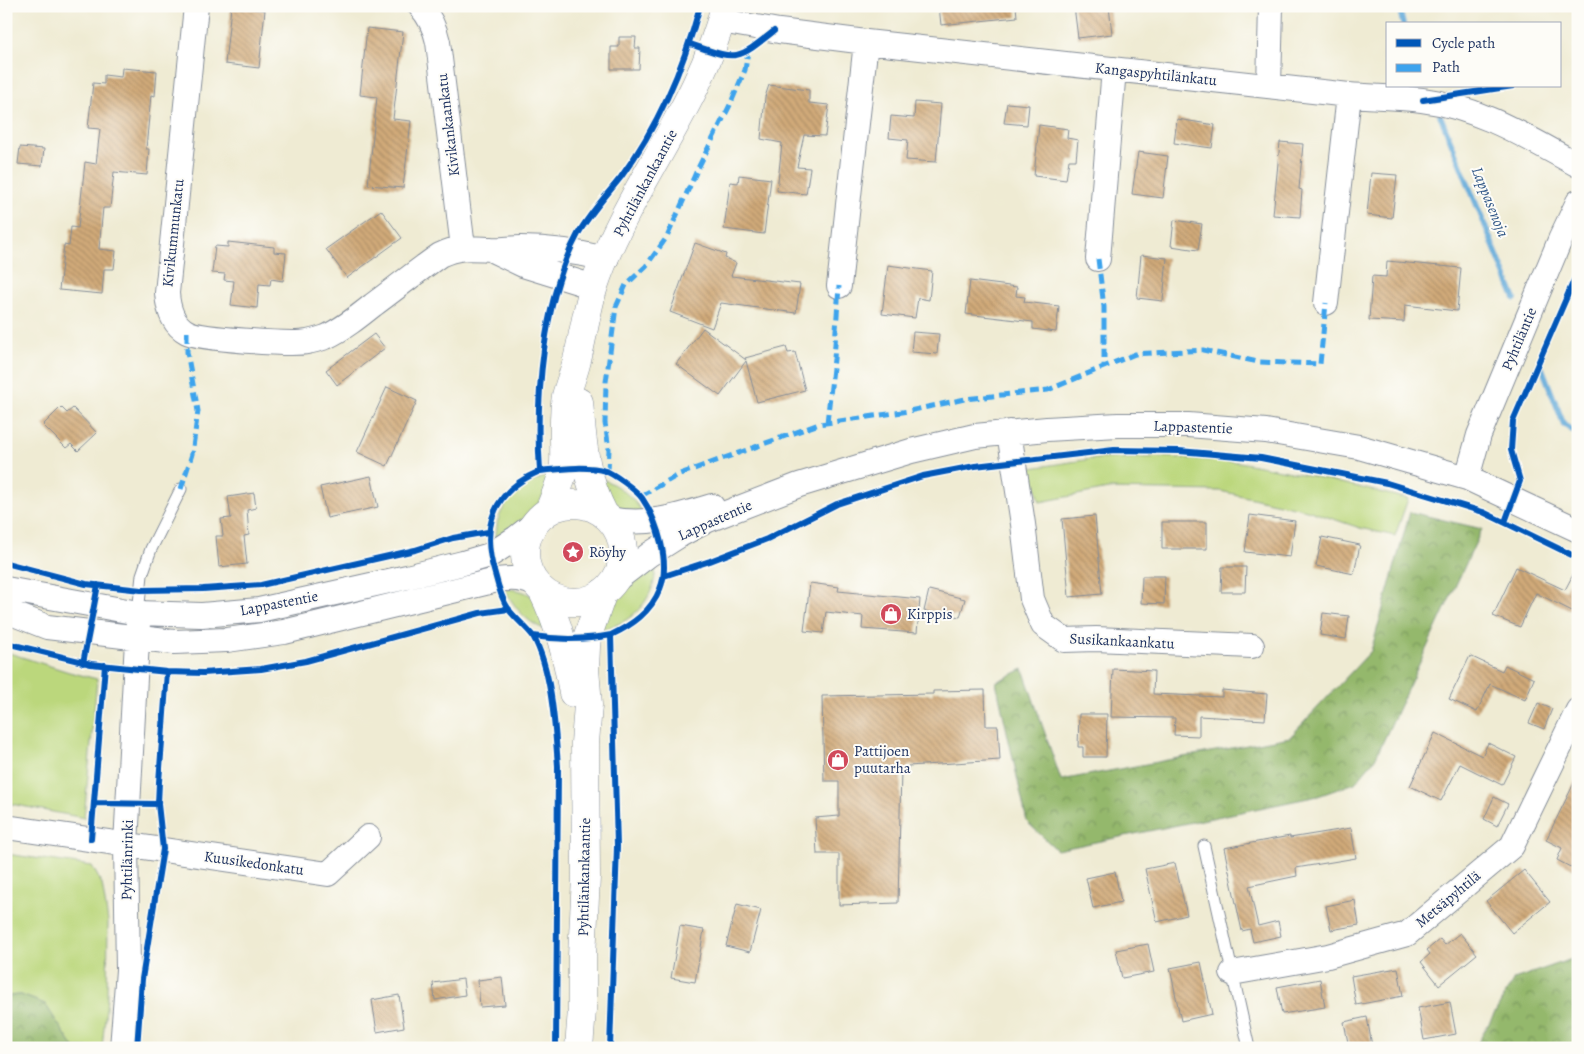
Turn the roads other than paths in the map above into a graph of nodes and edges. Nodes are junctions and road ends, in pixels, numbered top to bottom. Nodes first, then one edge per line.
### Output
1 (196, 6) edge
2 (420, 6) edge
3 (1271, 6) edge
4 (723, 13) edge
5 (866, 42) junction
6 (1114, 69) junction
7 (1269, 86) junction
8 (1349, 95) junction
9 (1578, 165) edge
10 (1578, 202) edge
11 (463, 248) junction
12 (490, 249) junction
13 (606, 259) junction
14 (1098, 259) dead end
15 (840, 286) dead end
16 (594, 287) junction
17 (1326, 303) dead end
18 (576, 363) junction
19 (1009, 432) junction
20 (1467, 478) junction
21 (799, 485) junction
22 (182, 489) dead end
23 (544, 515) junction
24 (606, 517) junction
25 (1578, 530) edge
26 (608, 587) junction
27 (540, 588) junction
28 (6, 590) edge
29 (6, 611) edge
30 (138, 613) junction
31 (137, 639) junction
32 (1252, 646) dead end
33 (1578, 710) edge
34 (585, 743) junction
35 (6, 827) edge
36 (368, 837) dead end
37 (126, 844) junction
38 (1204, 846) dead end
39 (1232, 973) junction
40 (582, 1010) junction
41 (122, 1048) edge
42 (579, 1048) edge
43 (586, 1048) edge
44 (1249, 1048) edge

1 - 11 street, Kivikummunkatu
2 - 11 street, Kivikankaankatu
3 - 7 street
4 - 5 street, Kangaspyhtilänkatu
4 - 13 street, Pyhtilänkankaantie
5 - 6 street, Kangaspyhtilänkatu
5 - 15 street
6 - 7 street, Kangaspyhtilänkatu
6 - 14 street
7 - 8 street, Kangaspyhtilänkatu
8 - 9 street, Kangaspyhtilänkatu
8 - 17 street
10 - 20 street, Pyhtiläntie
11 - 12 street, Kivikummunkatu
12 - 13 street, Kivikummunkatu
12 - 16 street, Kivikummunkatu
13 - 16 street, Pyhtilänkankaantie
16 - 18 street, Pyhtilänkankaantie
18 - 23 street, Pyhtilänkankaantie
18 - 24 street, Pyhtilänkankaantie
19 - 20 street, Lappastentie
19 - 21 street, Lappastentie
19 - 32 street, Susikankaankatu
20 - 25 street, Lappastentie
21 - 24 street, Lappastentie
21 - 26 street, Lappastentie
22 - 30 lane
23 - 24 street
23 - 27 street
23 - 30 street, Lappastentie
24 - 26 street
26 - 27 street
26 - 34 street, Pyhtilänkankaantie
27 - 31 street, Lappastentie
27 - 34 street, Pyhtilänkankaantie
28 - 30 street, Lappastentie
29 - 31 street, Lappastentie
30 - 31 street, Pyhtilänrinki
31 - 37 street, Pyhtilänrinki
33 - 39 street, Metsäpyhtilä
34 - 40 street, Pyhtilänkankaantie
35 - 37 street
36 - 37 street, Kuusikedonkatu
37 - 41 street, Pyhtilänrinki
38 - 39 lane
39 - 44 lane
40 - 42 street, Pyhtilänkankaantie
40 - 43 street, Pyhtilänkankaantie

